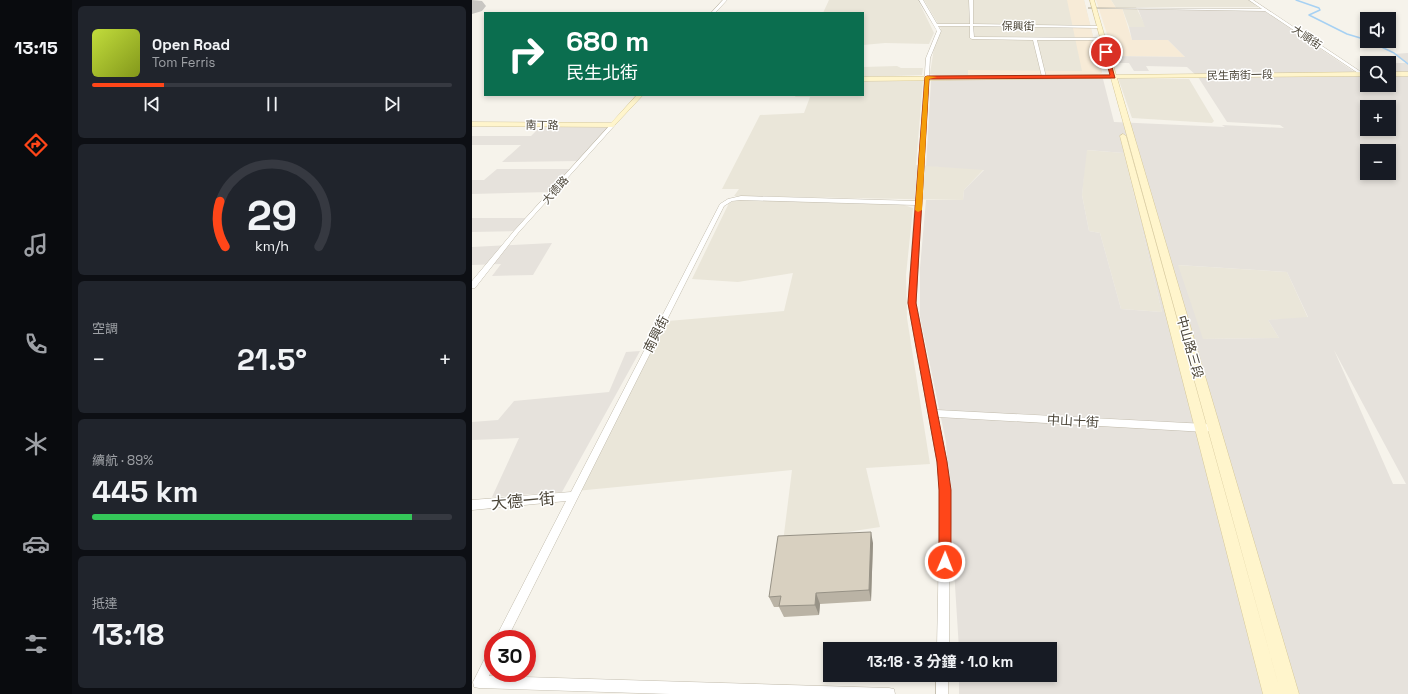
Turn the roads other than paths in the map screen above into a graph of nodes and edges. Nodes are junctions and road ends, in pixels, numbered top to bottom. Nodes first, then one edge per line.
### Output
1 (725, 0) edge
2 (921, 0) edge
3 (971, 0) edge
4 (1251, 0) edge
5 (1091, 4) edge
6 (1266, 10) junction
7 (714, 12) edge
8 (936, 25) junction
9 (972, 25) junction
10 (1097, 27) junction
11 (1035, 39) junction
12 (1100, 39) junction
13 (1360, 71) edge
14 (1360, 74) edge
15 (1396, 74) edge
16 (1408, 74) edge
17 (927, 77) junction
18 (1044, 77) junction
19 (1110, 77) junction
20 (864, 79) edge
21 (639, 96) edge
22 (622, 114) junction
23 (472, 124) edge
24 (581, 125) junction
25 (613, 125) junction
26 (918, 203) junction
27 (472, 286) edge
28 (933, 413) junction
29 (1200, 428) junction
30 (1213, 429) junction
31 (574, 496) junction
32 (472, 505) edge
33 (506, 630) edge
34 (943, 642) edge
35 (484, 672) edge
36 (942, 682) edge
37 (889, 694) edge
38 (942, 694) edge
39 (1272, 694) edge
40 (1290, 694) edge

1 - 7 street
2 - 8 street
3 - 9 street
4 - 6 street, 大順街
5 - 6 street
5 - 10 main road, 中山路三段
6 - 13 street, 大順街
8 - 9 street, 保興街
8 - 17 street
9 - 10 street, 保興街
9 - 11 street
10 - 12 main road, 中山路三段
11 - 12 street
11 - 18 street
12 - 19 main road, 中山路三段
14 - 19 main road, 民生南街一段
15 - 16 main road
17 - 18 main road, 民生南街一段
17 - 20 main road, 民生南街一段
17 - 26 street
18 - 19 main road, 民生南街一段
19 - 29 main road, 中山路三段
19 - 30 main road, 中山路三段
21 - 22 main road, 大德路
22 - 24 main road
22 - 25 main road, 大德路
23 - 24 main road, 南丁路
24 - 25 main road, 南丁路
25 - 27 street, 大德路
26 - 28 street
26 - 31 street, 南興街
28 - 29 street, 中山十街
28 - 34 street
29 - 30 street, 中山十街
29 - 39 main road, 中山路三段
30 - 40 main road, 中山路三段
31 - 32 street, 大德一街
31 - 33 street, 南興街
35 - 37 street
36 - 38 street

